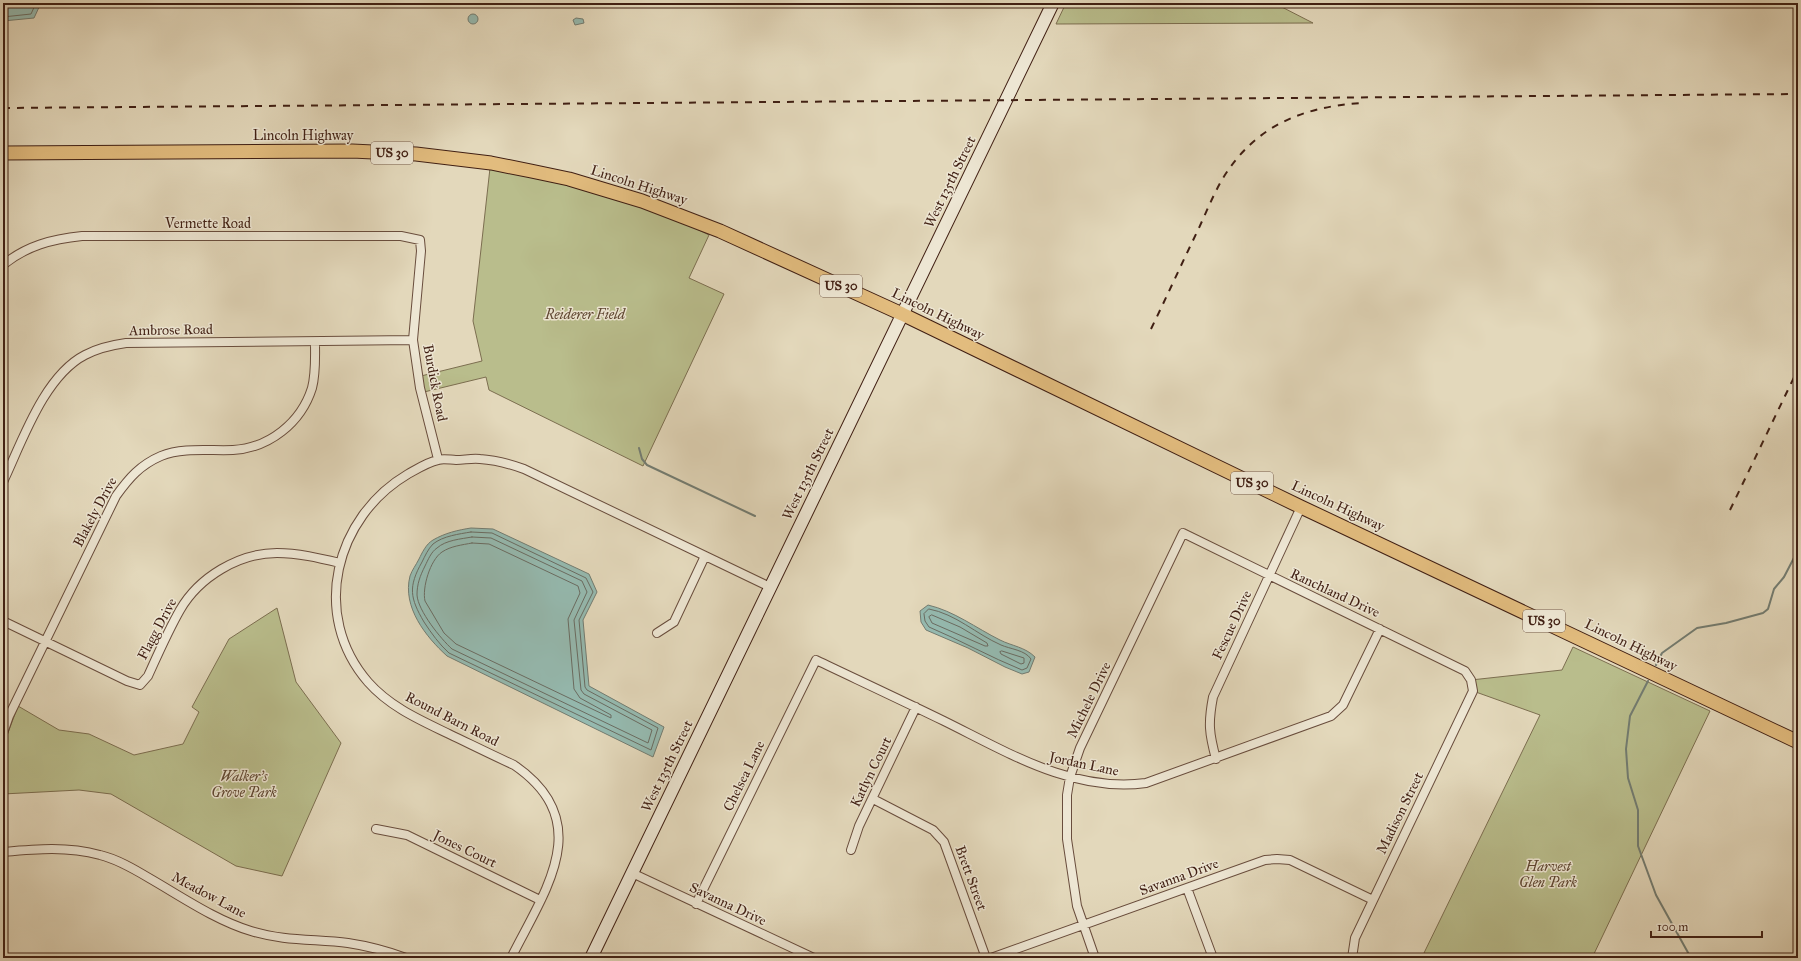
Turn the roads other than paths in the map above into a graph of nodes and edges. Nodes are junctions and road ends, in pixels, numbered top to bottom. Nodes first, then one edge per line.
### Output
1 (1053, 3) edge
2 (3, 153) edge
3 (420, 240) joint
4 (3, 265) edge
5 (902, 314) junction
6 (413, 340) junction
7 (315, 342) junction
8 (438, 459) junction
9 (3, 482) edge
10 (1301, 507) junction
11 (1183, 533) joint
12 (705, 556) junction
13 (340, 563) junction
14 (1269, 576) junction
15 (770, 587) junction
16 (3, 621) edge
17 (1380, 629) junction
18 (657, 633) dead end
19 (46, 642) junction
20 (816, 660) joint
21 (1471, 680) joint
22 (916, 707) junction
23 (3, 734) edge
24 (1798, 742) edge
25 (1216, 759) junction
26 (1070, 777) junction
27 (873, 799) junction
28 (376, 829) dead end
29 (851, 850) dead end
30 (3, 852) edge
31 (632, 873) junction
32 (1188, 888) junction
33 (540, 900) junction
34 (1373, 900) junction
35 (696, 904) junction
36 (1083, 926) junction
37 (406, 958) edge
38 (511, 958) edge
39 (591, 958) edge
40 (814, 958) edge
41 (986, 958) edge
42 (991, 958) edge
43 (1095, 958) edge
44 (1213, 958) edge
45 (1352, 958) edge

1 - 5 street, West 135th Street
2 - 5 main road, Lincoln Highway / US 30
3 - 4 street, Vermette Road
3 - 6 street, Burdick Road
5 - 10 main road, Lincoln Highway / US 30
5 - 15 street, West 135th Street
6 - 7 street, Ambrose Road
6 - 8 street, Burdick Road
7 - 9 street, Ambrose Road
7 - 19 street, Blakely Drive
8 - 12 street, Round Barn Road
8 - 13 street, Round Barn Road
10 - 14 street, Fescue Drive
10 - 24 main road, Lincoln Highway / US 30
11 - 14 street, Ranchland Drive
11 - 26 street, Michele Drive
12 - 15 street, Round Barn Road
12 - 18 street
13 - 19 street, Flagg Drive
13 - 33 street, Round Barn Road
14 - 17 street, Ranchland Drive
14 - 25 street, Fescue Drive
15 - 31 street, West 135th Street
16 - 19 street, Flagg Drive
17 - 21 street, Ranchland Drive
17 - 25 street, Jordan Lane
19 - 23 street, Blakely Drive
20 - 22 street, Jordan Lane
20 - 35 street, Chelsea Lane
21 - 34 street, Madison Street
22 - 26 street, Jordan Lane
22 - 27 street, Katlyn Court
25 - 26 street, Jordan Lane
26 - 36 street, Michele Drive
27 - 29 street, Katlyn Court
27 - 41 street, Brett Street
28 - 33 street, Jones Court
30 - 37 street, Meadow Lane
31 - 35 street, Savanna Drive
31 - 39 street, West 135th Street
32 - 34 street, Savanna Drive
32 - 36 street, Savanna Drive
32 - 44 street
33 - 38 street, Round Barn Road
34 - 45 street, Madison Street
35 - 40 street, Savanna Drive
36 - 42 street, Savanna Drive
36 - 43 street, Michele Drive

